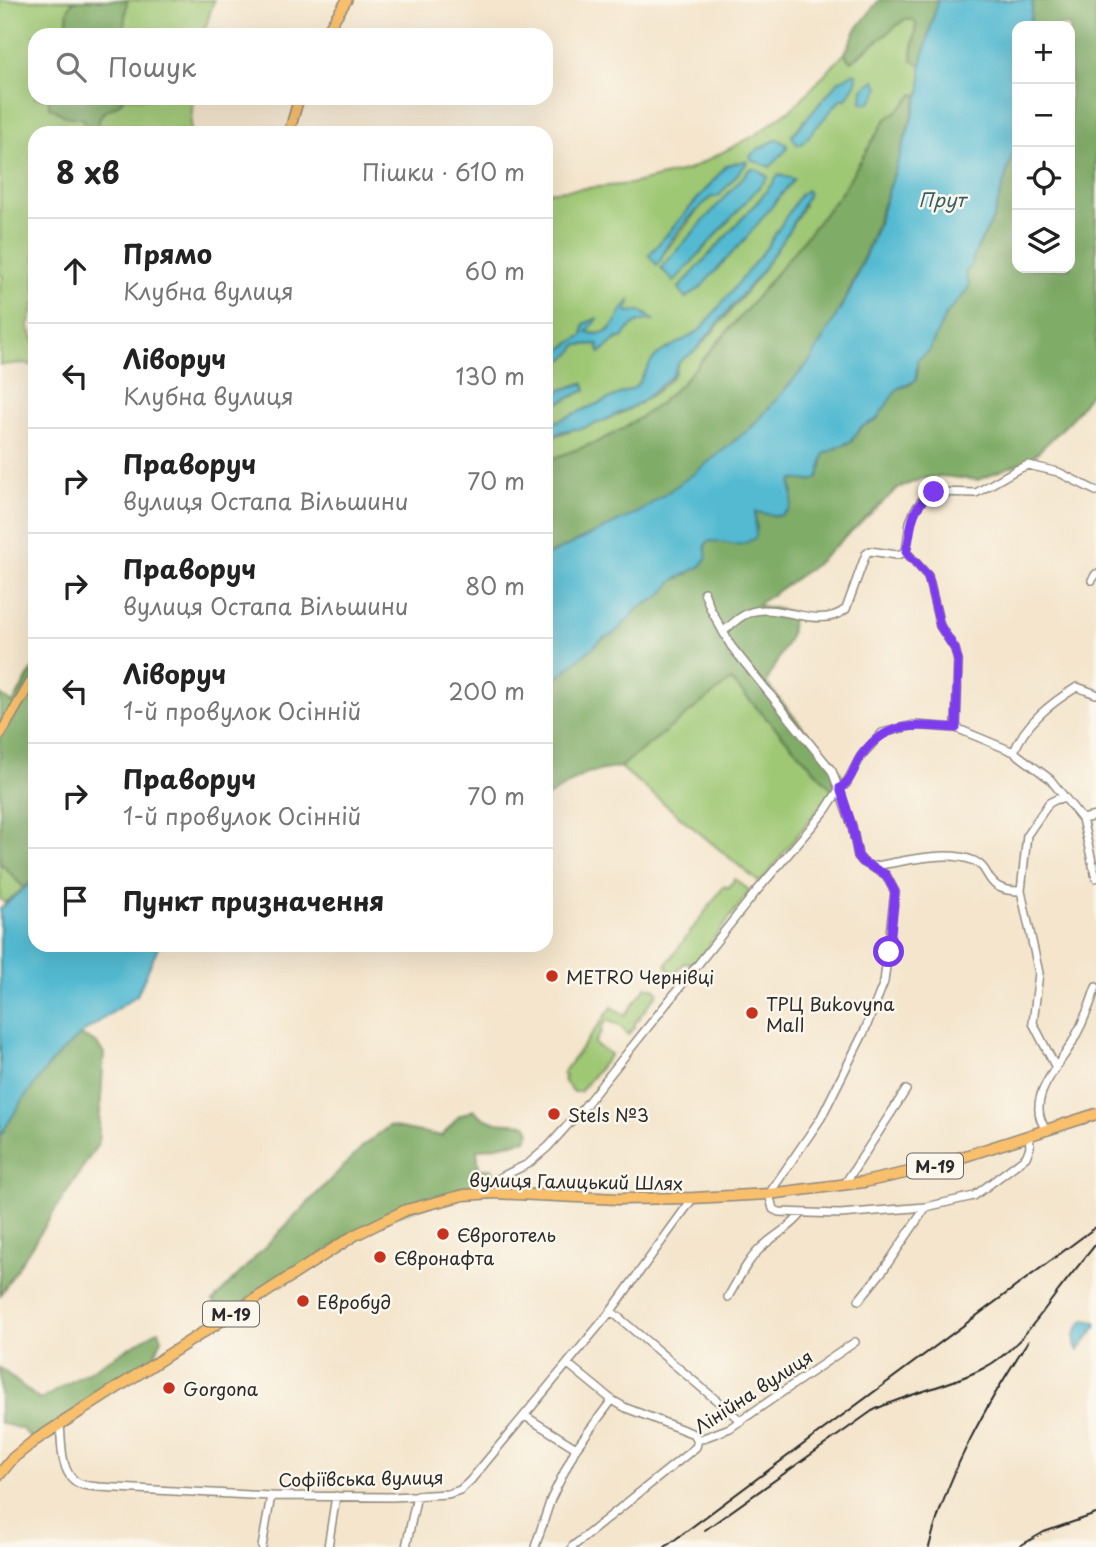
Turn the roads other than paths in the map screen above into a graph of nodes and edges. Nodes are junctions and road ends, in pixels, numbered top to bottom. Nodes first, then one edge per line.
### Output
1 (347, 0) edge
2 (329, 28) edge
3 (297, 105) edge
4 (291, 126) edge
5 (1096, 491) edge
6 (906, 552) junction
7 (705, 592) dead end
8 (723, 632) junction
9 (28, 687) edge
10 (1096, 694) edge
11 (956, 728) junction
12 (0, 735) edge
13 (1014, 752) junction
14 (840, 788) junction
15 (1065, 799) junction
16 (1096, 816) edge
17 (1082, 819) junction
18 (871, 867) junction
19 (1096, 878) edge
20 (1021, 891) junction
21 (1096, 987) edge
22 (1055, 1066) junction
23 (906, 1090) dead end
24 (1096, 1114) edge
25 (1047, 1130) junction
26 (1029, 1137) junction
27 (844, 1185) junction
28 (481, 1194) junction
29 (769, 1194) junction
30 (693, 1198) junction
31 (926, 1207) junction
32 (802, 1213) junction
33 (728, 1297) dead end
34 (859, 1300) dead end
35 (611, 1311) junction
36 (855, 1342) dead end
37 (568, 1364) junction
38 (612, 1399) junction
39 (525, 1416) junction
40 (741, 1421) junction
41 (60, 1425) junction
42 (698, 1440) junction
43 (576, 1448) junction
44 (0, 1474) edge
45 (417, 1495) junction
46 (271, 1496) junction
47 (336, 1496) junction
48 (262, 1547) edge
49 (328, 1547) edge
50 (406, 1547) edge
51 (535, 1547) edge
52 (572, 1547) edge

1 - 2 main road
3 - 4 main road
5 - 6 street
6 - 8 street
6 - 11 street
7 - 8 street
8 - 14 street
9 - 12 main road
10 - 13 street
11 - 13 street
11 - 14 street
13 - 15 street
14 - 18 street
14 - 28 street
15 - 17 street
15 - 20 street
16 - 17 street
17 - 19 street
18 - 20 street
18 - 29 street
20 - 22 street
21 - 22 street
22 - 25 street
23 - 27 street
24 - 25 highway, вулиця Галицький Шлях / М-19
25 - 26 highway, вулиця Галицький Шлях / М-19
26 - 27 highway, вулиця Галицький Шлях / М-19
26 - 31 street
27 - 29 highway, вулиця Галицький Шлях / М-19
28 - 30 highway, вулиця Галицький Шлях / М-19
28 - 41 highway, вулиця Галицький Шлях / М-19
29 - 30 highway, вулиця Галицький Шлях / М-19
29 - 32 street
30 - 35 street, Софіївська вулиця
31 - 32 street
31 - 34 street
32 - 33 street
35 - 37 street, Софіївська вулиця
35 - 40 street
36 - 40 street, Лінійна вулиця
37 - 38 street
37 - 39 street, Софіївська вулиця
38 - 42 street
38 - 43 street
39 - 43 street
39 - 45 street, Софіївська вулиця
40 - 42 street, Лінійна вулиця
41 - 44 highway, вулиця Галицький Шлях / М-19
41 - 46 street, Софіївська вулиця
42 - 52 street, Лінійна вулиця
43 - 51 street
45 - 47 street, Софіївська вулиця
45 - 50 street
46 - 47 street, Софіївська вулиця
46 - 48 street
47 - 49 street

